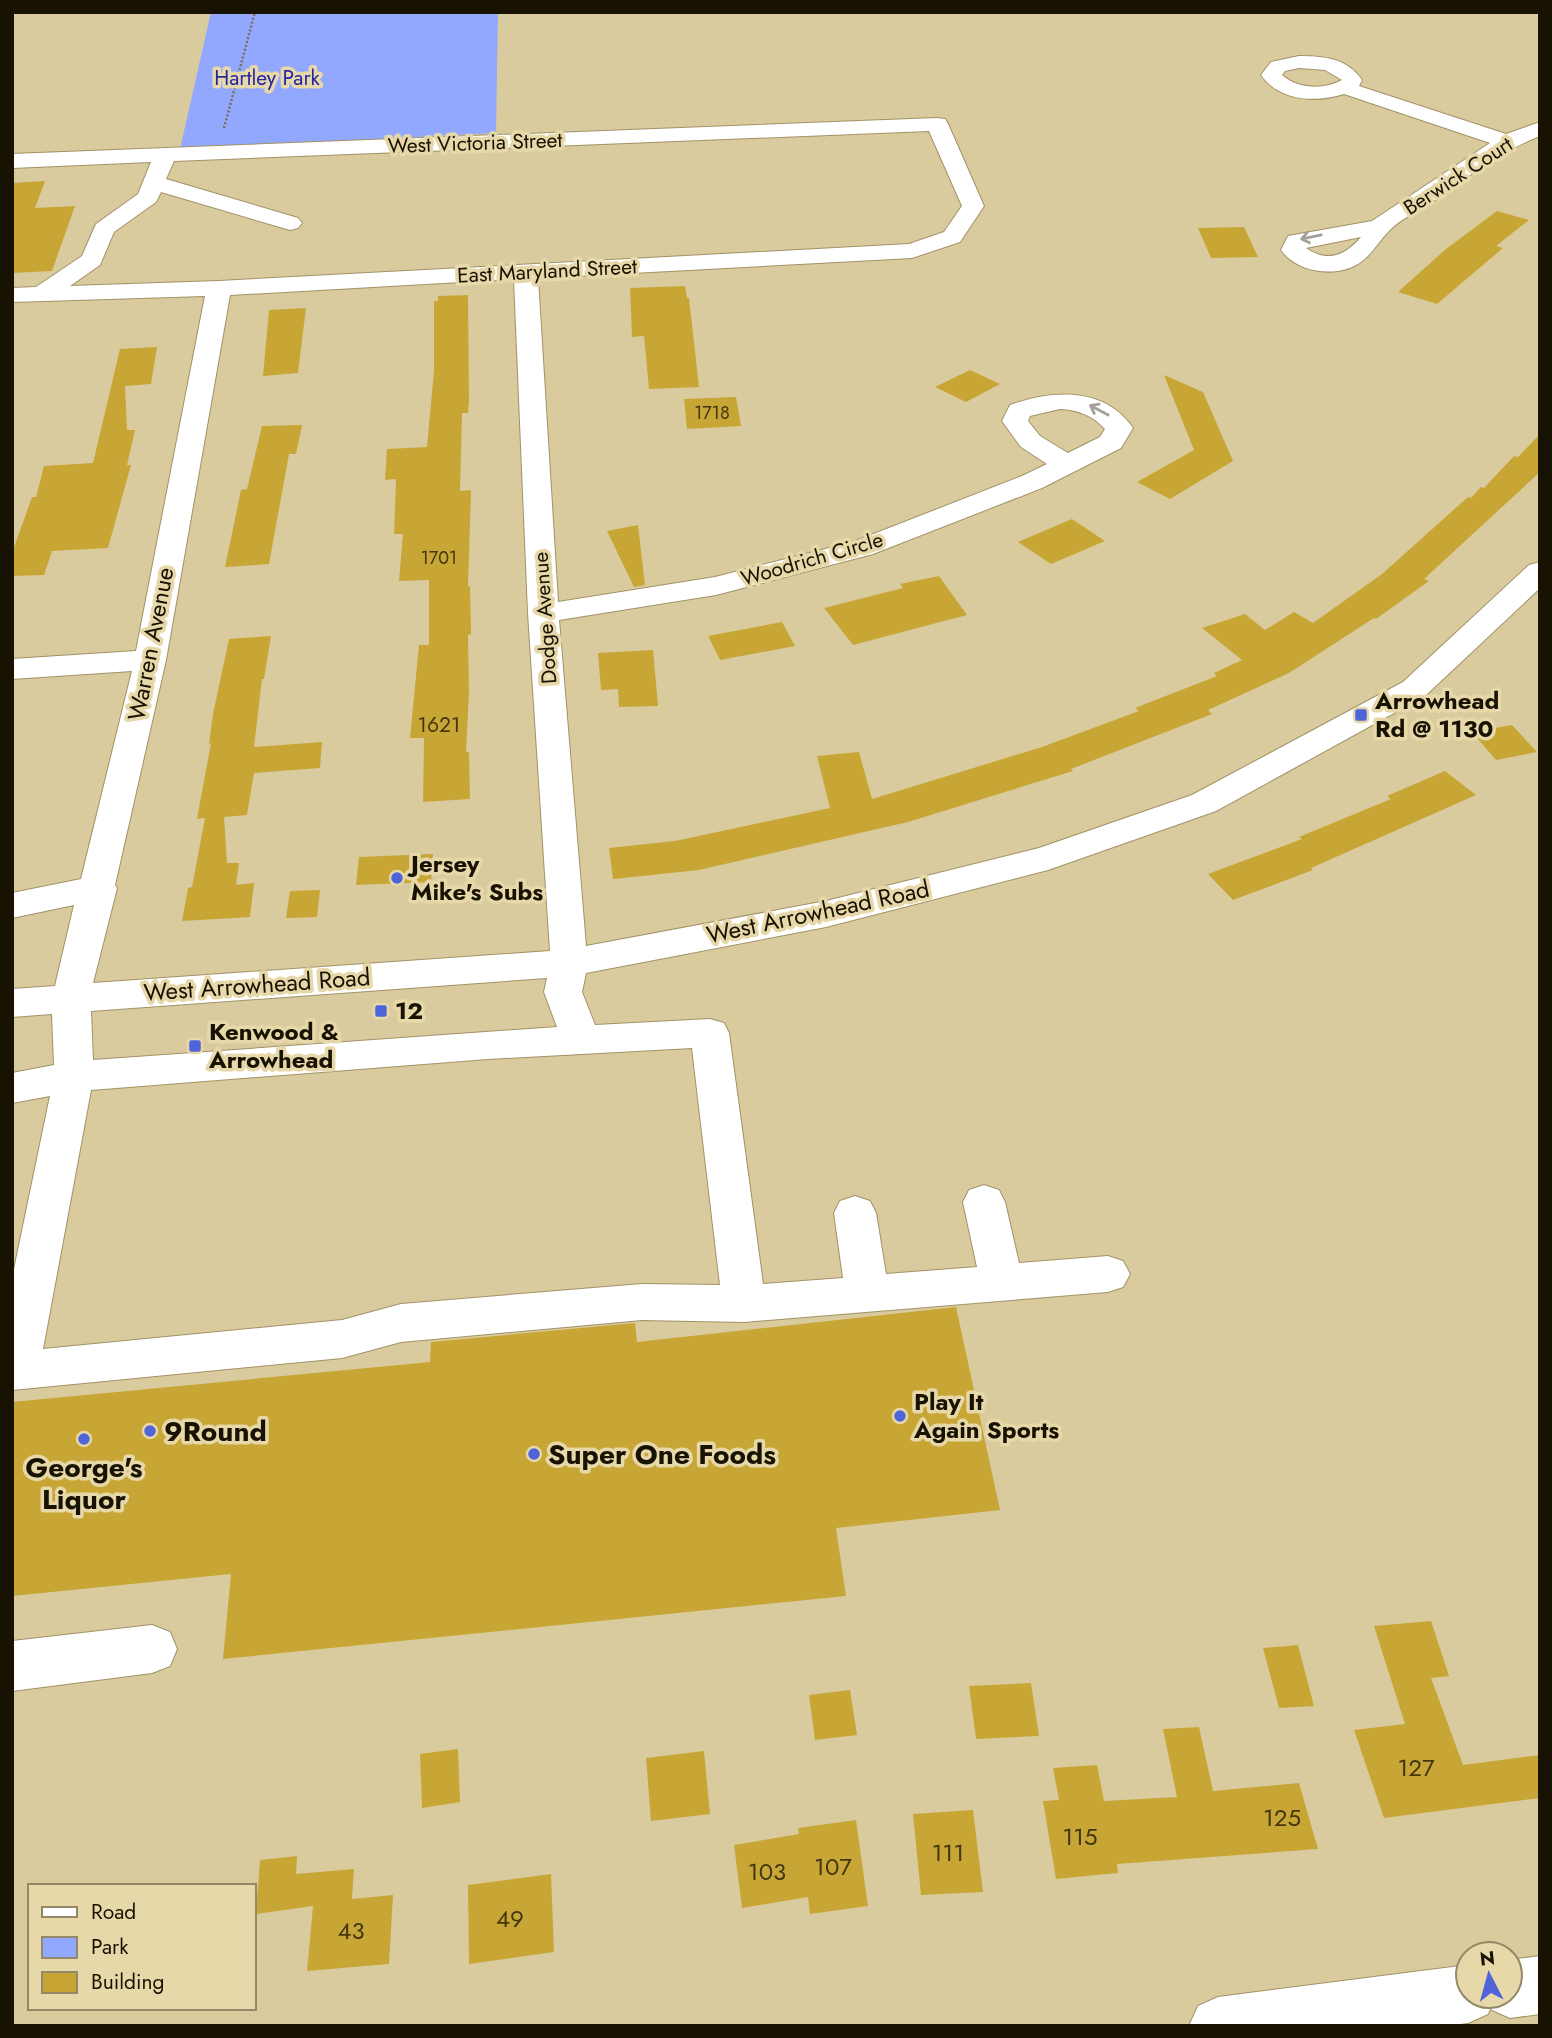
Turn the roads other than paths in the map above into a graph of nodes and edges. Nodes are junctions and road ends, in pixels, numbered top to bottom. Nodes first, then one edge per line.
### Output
1 (1345, 88) dead end
2 (937, 124) joint
3 (1540, 128) edge
4 (1507, 141) junction
5 (165, 155) junction
6 (12, 161) edge
7 (156, 183) junction
8 (290, 223) dead end
9 (1379, 227) dead end
10 (526, 273) junction
11 (219, 288) junction
12 (43, 293) junction
13 (12, 295) edge
14 (1067, 463) dead end
15 (1540, 570) edge
16 (544, 613) junction
17 (149, 660) junction
18 (12, 669) edge
19 (99, 888) junction
20 (12, 906) edge
21 (569, 963) junction
22 (71, 998) junction
23 (12, 1003) edge
24 (581, 1040) junction
25 (74, 1076) junction
26 (12, 1088) edge
27 (984, 1202) dead end
28 (855, 1213) dead end
29 (1108, 1274) dead end
30 (1002, 1284) junction
31 (868, 1295) junction
32 (744, 1304) junction
33 (14, 1371) edge
34 (152, 1649) dead end
35 (12, 1666) edge
36 (1454, 1996) edge
37 (1218, 2026) edge

1 - 4 street
2 - 5 street, West Victoria Street
2 - 10 street, East Maryland Street
3 - 4 street, Berwick Court
4 - 9 street, Berwick Court
5 - 6 street, West Victoria Street
5 - 7 street
7 - 8 street
7 - 12 street
10 - 11 street, East Maryland Street
10 - 16 street, Dodge Avenue
11 - 12 street, East Maryland Street
11 - 17 street, Warren Avenue
12 - 13 street, East Maryland Street
14 - 16 street, Woodrich Circle
15 - 21 street, West Arrowhead Road
16 - 21 street, Dodge Avenue
17 - 18 street
17 - 19 street, Warren Avenue
19 - 20 street
19 - 22 street, Warren Avenue
21 - 22 street, West Arrowhead Road
21 - 24 street, Dodge Avenue
22 - 23 street, West Arrowhead Road
22 - 25 street, Warren Avenue
24 - 25 street
24 - 32 street
25 - 26 street
25 - 33 street, Warren Avenue
27 - 30 street
28 - 31 street
29 - 30 street
30 - 31 street
31 - 32 street
32 - 33 street
34 - 35 street
36 - 37 street

